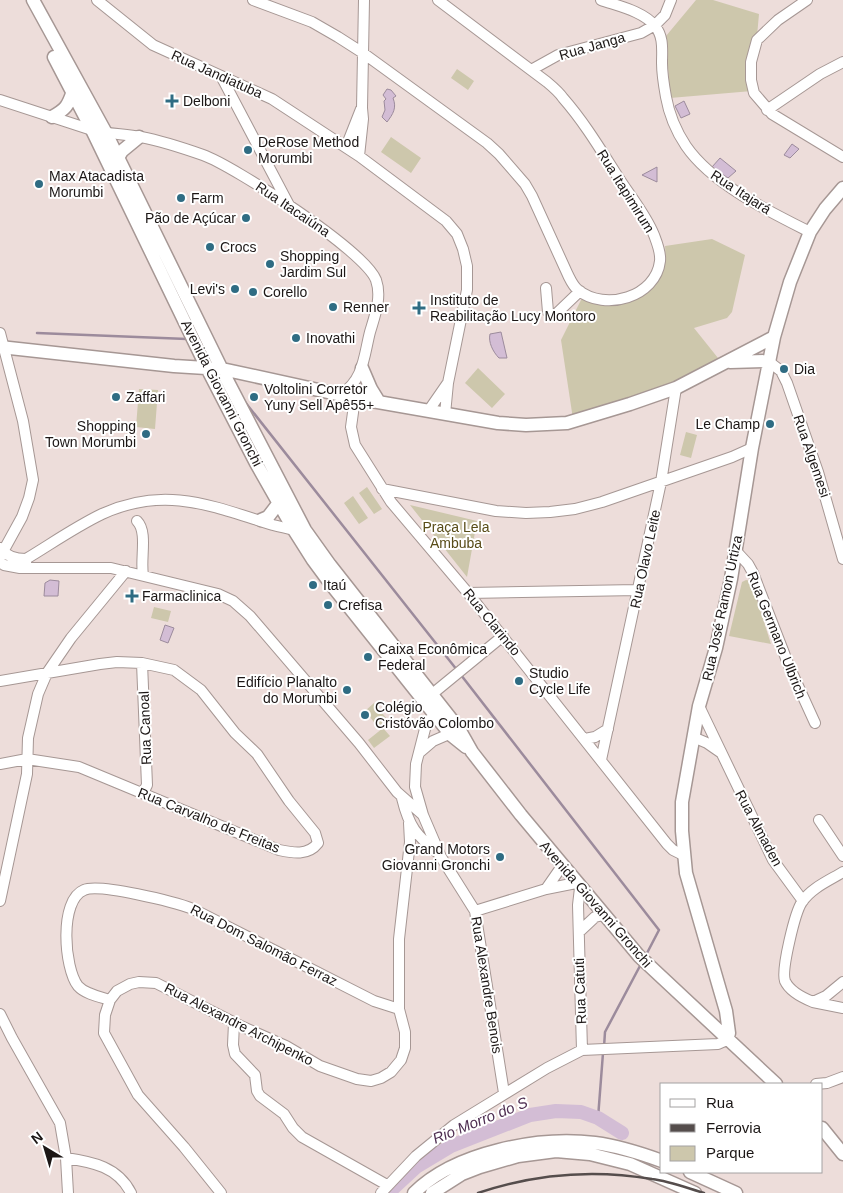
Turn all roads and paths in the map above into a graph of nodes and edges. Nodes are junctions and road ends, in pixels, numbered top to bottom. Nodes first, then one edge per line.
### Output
1 (23, 0) edge
2 (33, 0) edge
3 (97, 0) edge
4 (253, 0) edge
5 (364, 0) edge
6 (438, 0) edge
7 (601, 0) edge
8 (671, 0) edge
9 (807, 0) edge
10 (655, 25) junction
11 (363, 53) junction
12 (843, 62) edge
13 (532, 70) junction
14 (221, 76) junction
15 (73, 91) junction
16 (0, 100) edge
17 (362, 108) junction
18 (767, 110) junction
19 (52, 117) junction
20 (92, 130) junction
21 (106, 133) junction
22 (139, 137) junction
23 (346, 147) junction
24 (359, 156) junction
25 (843, 157) edge
26 (117, 158) junction
27 (112, 172) junction
28 (843, 188) edge
29 (290, 208) junction
30 (810, 232) junction
31 (546, 288) dead end
32 (580, 292) junction
33 (0, 333) edge
34 (774, 337) junction
35 (209, 340) junction
36 (2, 347) edge
37 (200, 351) junction
38 (768, 361) junction
39 (727, 362) junction
40 (174, 366) junction
41 (207, 368) junction
42 (362, 368) junction
43 (222, 369) junction
44 (448, 383) junction
45 (676, 388) junction
46 (341, 394) junction
47 (355, 398) junction
48 (379, 402) junction
49 (429, 410) junction
50 (445, 414) junction
51 (752, 448) junction
52 (661, 482) junction
53 (382, 489) junction
54 (278, 504) junction
55 (261, 520) junction
56 (137, 521) dead end
57 (300, 530) junction
58 (735, 550) junction
59 (1, 555) edge
60 (843, 559) edge
61 (26, 563) junction
62 (126, 571) junction
63 (143, 575) junction
64 (638, 590) junction
65 (468, 593) junction
66 (503, 636) junction
67 (142, 663) junction
68 (47, 673) junction
69 (0, 682) edge
70 (431, 695) junction
71 (699, 706) junction
72 (442, 715) junction
73 (815, 723) dead end
74 (608, 729) junction
75 (455, 732) junction
76 (693, 737) junction
77 (585, 739) junction
78 (419, 753) junction
79 (721, 753) junction
80 (27, 759) junction
81 (601, 760) junction
82 (0, 764) edge
83 (415, 788) junction
84 (143, 793) junction
85 (406, 809) junction
86 (423, 815) junction
87 (819, 820) dead end
88 (427, 826) junction
89 (420, 839) junction
90 (684, 855) junction
91 (843, 856) edge
92 (441, 857) junction
93 (408, 865) junction
94 (562, 866) junction
95 (843, 872) edge
96 (578, 886) junction
97 (546, 889) junction
98 (0, 901) edge
99 (802, 901) junction
100 (475, 911) junction
101 (603, 915) junction
102 (579, 932) junction
103 (843, 982) edge
104 (110, 1000) junction
105 (813, 1002) junction
106 (843, 1008) edge
107 (399, 1009) junction
108 (0, 1014) edge
109 (234, 1023) junction
110 (726, 1040) junction
111 (582, 1050) junction
112 (843, 1077) edge
113 (775, 1083) edge
114 (823, 1085) edge
115 (504, 1093) junction
116 (823, 1129) edge
117 (841, 1148) edge
118 (66, 1158) junction
119 (660, 1160) edge
120 (692, 1173) edge
121 (384, 1189) edge
122 (68, 1193) edge
123 (131, 1193) edge
124 (222, 1193) edge
125 (414, 1193) edge
126 (432, 1193) edge
127 (695, 1193) edge
128 (736, 1193) edge

1 - 15 main road, Avenida Giovanni Gronchi
2 - 21 main road, Avenida Giovanni Gronchi
3 - 14 street, Rua Jandiatuba
4 - 11 street
5 - 11 street
6 - 13 street, Rua Itapimirum
7 - 10 street
8 - 10 street
9 - 18 street
10 - 13 street, Rua Janga
10 - 30 street, Rua Itajará
11 - 17 street
11 - 32 street
12 - 18 street
13 - 32 street, Rua Itapimirum
14 - 23 street, Rua Jandiatuba
14 - 29 street
15 - 19 main road
15 - 20 main road, Avenida Giovanni Gronchi
16 - 19 street, Rua Itacaiúna
17 - 23 street
17 - 24 street
18 - 25 street
19 - 20 street, Rua Itacaiúna
20 - 21 street, Rua Itacaiúna
20 - 27 main road, Avenida Giovanni Gronchi
21 - 22 street, Rua Itacaiúna
21 - 26 main road, Avenida Giovanni Gronchi
22 - 26 main road
22 - 29 street, Rua Itacaiúna
23 - 24 street, Rua Jandiatuba
24 - 44 street, Rua Jandiatuba
26 - 27 main road
26 - 35 main road, Avenida Giovanni Gronchi
27 - 37 main road, Avenida Giovanni Gronchi
28 - 30 main road, Rua José Ramon Urtiza
29 - 42 street, Rua Itacaiúna
30 - 34 main road, Rua José Ramon Urtiza
31 - 32 street
33 - 36 street
34 - 38 main road, Rua José Ramon Urtiza
34 - 39 main road
35 - 37 main road
35 - 43 main road, Avenida Giovanni Gronchi
36 - 40 main road
36 - 59 street
37 - 40 main road
37 - 41 main road, Avenida Giovanni Gronchi
38 - 39 main road
38 - 51 main road, Rua José Ramon Urtiza
38 - 60 street, Rua Algemesi
39 - 45 main road
40 - 41 main road
41 - 43 main road
41 - 54 main road, Avenida Giovanni Gronchi
42 - 46 street, Rua Itacaiúna
42 - 48 main road
43 - 46 main road
43 - 57 main road, Avenida Giovanni Gronchi
44 - 49 street, Rua Jandiatuba
44 - 50 street, Rua Jandiatuba
45 - 50 main road
45 - 52 street, Rua Olavo Leite
46 - 47 main road
47 - 48 main road
47 - 53 street, Rua Clarindo
48 - 49 main road
49 - 50 main road
51 - 52 street
51 - 58 main road, Rua José Ramon Urtiza
52 - 53 street
52 - 64 street, Rua Olavo Leite
53 - 65 street, Rua Clarindo
54 - 55 main road
54 - 57 main road, Avenida Giovanni Gronchi
55 - 57 street
55 - 61 street
56 - 63 street
57 - 70 main road, Avenida Giovanni Gronchi
57 - 72 main road, Avenida Giovanni Gronchi
58 - 71 main road, Rua José Ramon Urtiza
58 - 73 street, Rua Germano Ulbrich
59 - 61 street, Rua Alexandre Benois
61 - 62 street, Rua Alexandre Benois
62 - 63 street, Rua Alexandre Benois
62 - 68 street
63 - 85 street, Rua Alexandre Benois
64 - 65 street
64 - 74 street, Rua Olavo Leite
65 - 66 street, Rua Clarindo
66 - 70 street
66 - 77 street, Rua Clarindo
67 - 68 street, Rua Carvalho de Freitas
67 - 84 street, Rua Canoal
67 - 84 street, Rua Carvalho de Freitas
68 - 69 street, Rua Carvalho de Freitas
68 - 80 street
70 - 72 main road, Avenida Giovanni Gronchi
71 - 76 main road, Rua José Ramon Urtiza
71 - 79 street, Rua Almaden
72 - 75 main road, Avenida Giovanni Gronchi
72 - 78 street, Rua Alexandre Archipenko
74 - 77 street
74 - 81 street, Rua Olavo Leite
75 - 78 street
75 - 94 main road, Avenida Giovanni Gronchi
76 - 79 street
76 - 90 main road, Rua José Ramon Urtiza
77 - 81 street, Rua Clarindo
78 - 83 street, Rua Alexandre Archipenko
79 - 99 street, Rua Almaden
80 - 82 street, Rua Carvalho de Freitas
80 - 84 street, Rua Carvalho de Freitas
80 - 98 street
81 - 90 street, Rua Clarindo
83 - 85 street, Rua Alexandre Archipenko
83 - 86 street, Rua Alexandre Archipenko
85 - 86 street, Rua Alexandre Benois
85 - 89 street, Rua Alexandre Benois
85 - 93 street, Rua Alexandre Archipenko
86 - 88 street, Rua Alexandre Benois
87 - 91 street
88 - 89 street, Rua Alexandre Archipenko
88 - 92 street, Rua Alexandre Benois
89 - 92 street, Rua Alexandre Benois
89 - 93 street, Rua Alexandre Archipenko
90 - 110 main road, Rua José Ramon Urtiza
92 - 100 street, Rua Alexandre Benois
93 - 107 street, Rua Alexandre Archipenko
94 - 96 main road, Avenida Giovanni Gronchi
94 - 97 street
95 - 99 street
96 - 97 street
96 - 101 main road, Avenida Giovanni Gronchi
96 - 102 street, Rua Catuti
97 - 100 street
99 - 105 street
100 - 115 street, Rua Alexandre Benois
101 - 102 street
101 - 110 main road, Avenida Giovanni Gronchi
102 - 111 street, Rua Catuti
103 - 105 street
104 - 107 street, Rua Dom Salomão Ferraz
104 - 109 street, Rua Alexandre Archipenko
104 - 124 street
105 - 106 street
107 - 109 street, Rua Alexandre Archipenko
108 - 118 street
109 - 121 street
110 - 111 street
110 - 113 main road, Avenida Giovanni Gronchi
111 - 115 street
112 - 114 street
115 - 121 street
116 - 117 main road
118 - 122 street
118 - 123 street
119 - 125 main road
120 - 128 main road
126 - 127 main road

